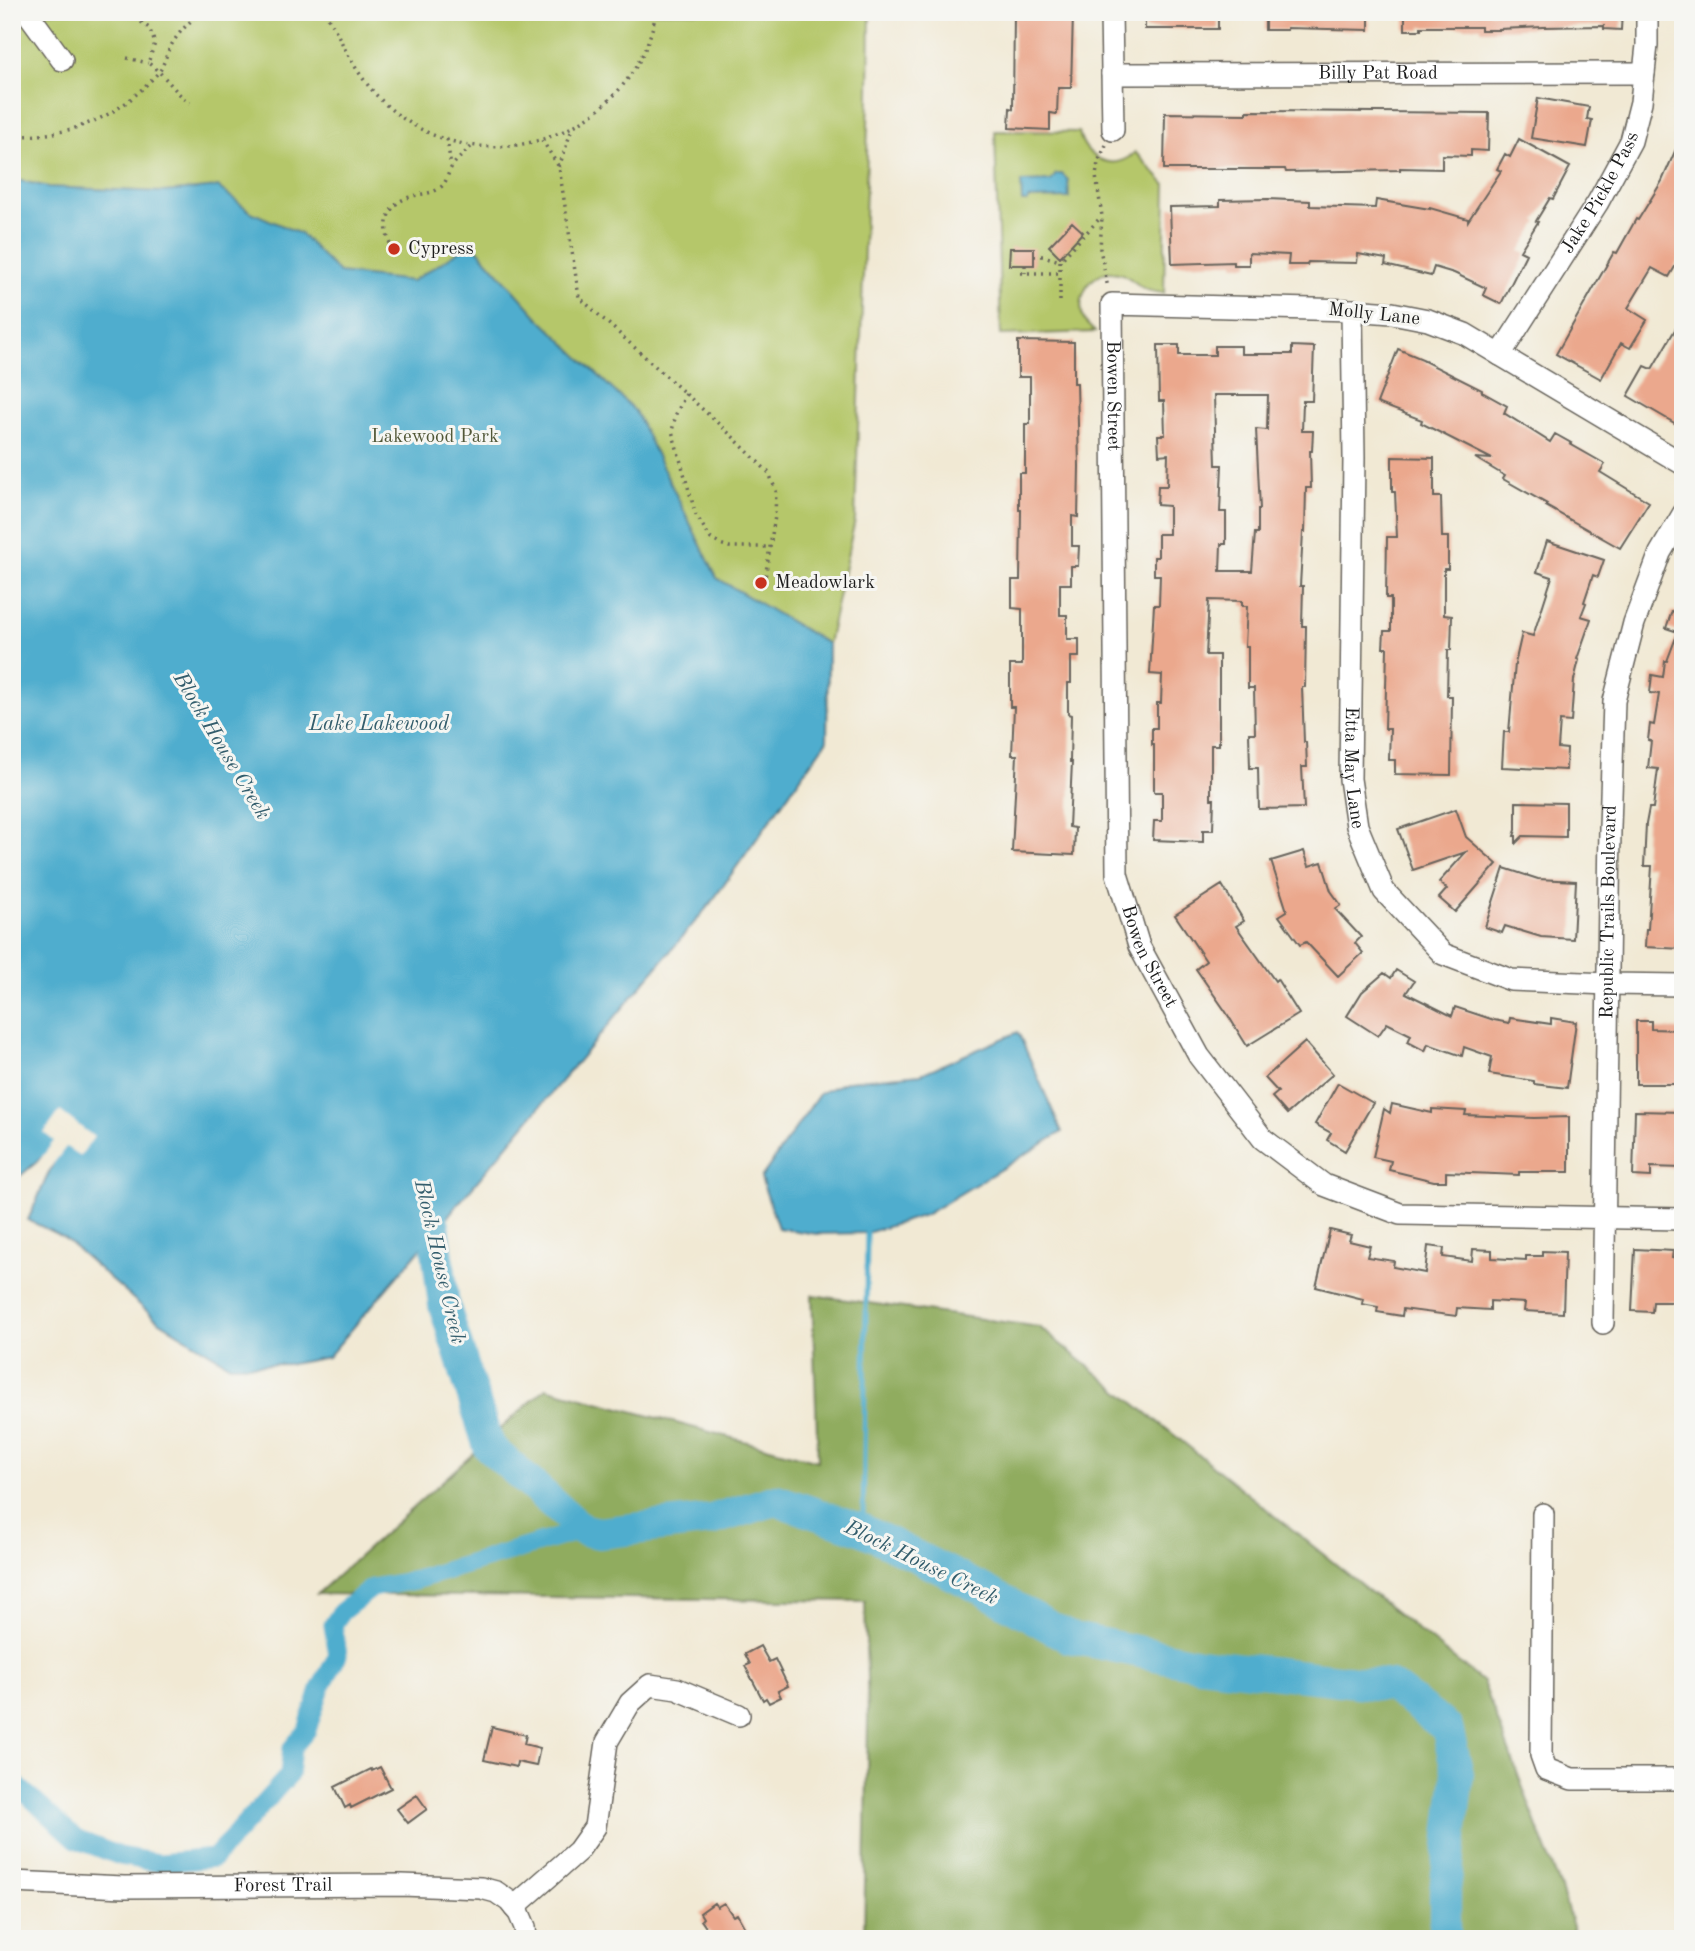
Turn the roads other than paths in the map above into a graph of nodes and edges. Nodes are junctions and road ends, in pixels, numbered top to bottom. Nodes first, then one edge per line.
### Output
1 (27, 12) edge
2 (1111, 12) edge
3 (1647, 12) edge
4 (62, 60) dead end
5 (1644, 73) junction
6 (1112, 74) junction
7 (1113, 130) road end
8 (1112, 304) joint
9 (1352, 310) junction
10 (1500, 355) junction
11 (1683, 464) edge
12 (1683, 514) edge
13 (1608, 985) junction
14 (1683, 985) edge
15 (1606, 1219) junction
16 (1683, 1219) edge
17 (1603, 1324) dead end
18 (1543, 1514) dead end
19 (739, 1715) dead end
20 (1683, 1779) edge
21 (12, 1882) edge
22 (514, 1907) junction
23 (526, 1939) edge

1 - 4 street
2 - 6 street
3 - 5 street, Jake Pickle Pass
5 - 6 street, Billy Pat Road
5 - 10 street, Jake Pickle Pass
6 - 7 street
8 - 9 street, Molly Lane
8 - 15 street, Bowen Street
9 - 10 street, Molly Lane
9 - 13 street, Etta May Lane
10 - 11 street, Molly Lane
12 - 13 street, Republic Trails Boulevard
13 - 14 street, Etta May Lane
13 - 15 street, Republic Trails Boulevard
15 - 16 street, Bowen Street
15 - 17 street, Republic Trails Boulevard
18 - 20 street
19 - 22 street
21 - 22 street, Forest Trail
22 - 23 street

